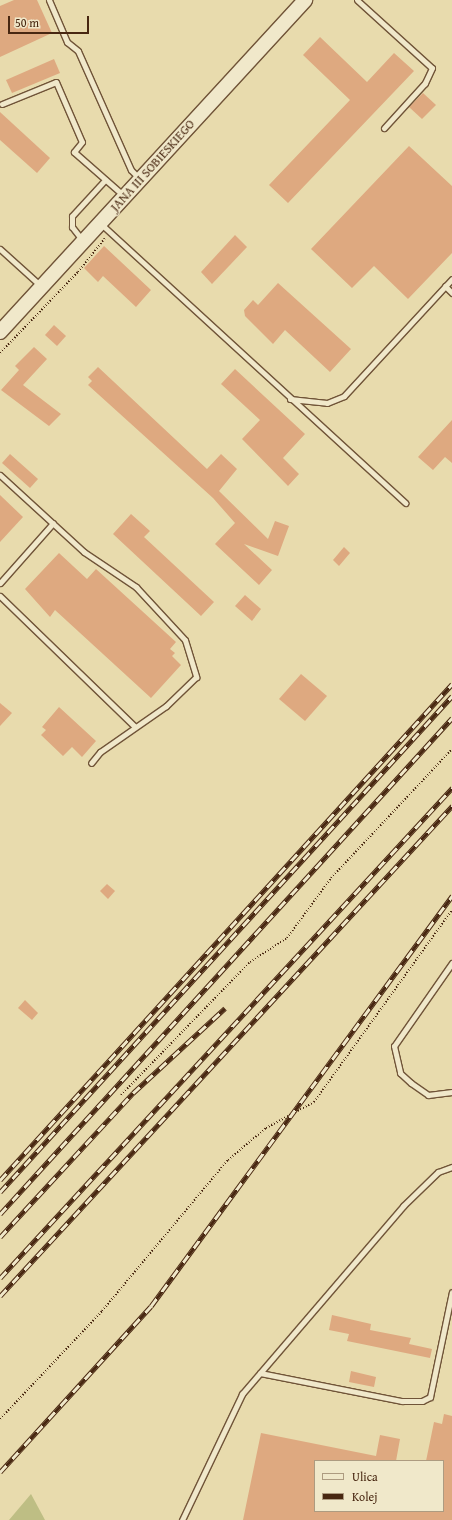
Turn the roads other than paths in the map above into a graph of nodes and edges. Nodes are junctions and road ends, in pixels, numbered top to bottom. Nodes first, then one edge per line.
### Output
1 (49, 0) edge
2 (305, 0) edge
3 (357, 0) edge
4 (2, 104) dead end
5 (384, 128) dead end
6 (141, 179) junction
7 (105, 180) junction
8 (124, 197) junction
9 (105, 228) junction
10 (83, 242) junction
11 (0, 249) edge
12 (452, 279) edge
13 (445, 286) junction
14 (42, 287) junction
15 (452, 293) edge
16 (0, 332) edge
17 (290, 399) junction
18 (0, 475) edge
19 (405, 503) dead end
20 (53, 523) junction
21 (0, 582) edge
22 (0, 596) edge
23 (134, 726) junction
24 (91, 763) dead end
25 (452, 963) edge
26 (452, 1092) edge
27 (452, 1167) edge
28 (452, 1292) edge
29 (260, 1373) junction
30 (182, 1520) edge

1 - 6 lane
2 - 6 main road, JANA III SOBIESKIEGO
3 - 5 lane
4 - 7 lane
6 - 8 main road, JANA III SOBIESKIEGO
7 - 8 lane
7 - 10 lane
8 - 9 main road, JANA III SOBIESKIEGO
9 - 10 main road, JANA III SOBIESKIEGO
9 - 17 lane
10 - 14 main road, JANA III SOBIESKIEGO
11 - 14 lane
12 - 13 lane
13 - 15 lane
13 - 17 lane
14 - 16 main road, JANA III SOBIESKIEGO
17 - 19 lane
18 - 20 lane
20 - 21 lane
20 - 23 lane
22 - 23 lane
23 - 24 lane
25 - 26 lane
27 - 29 lane
28 - 29 lane
29 - 30 lane

